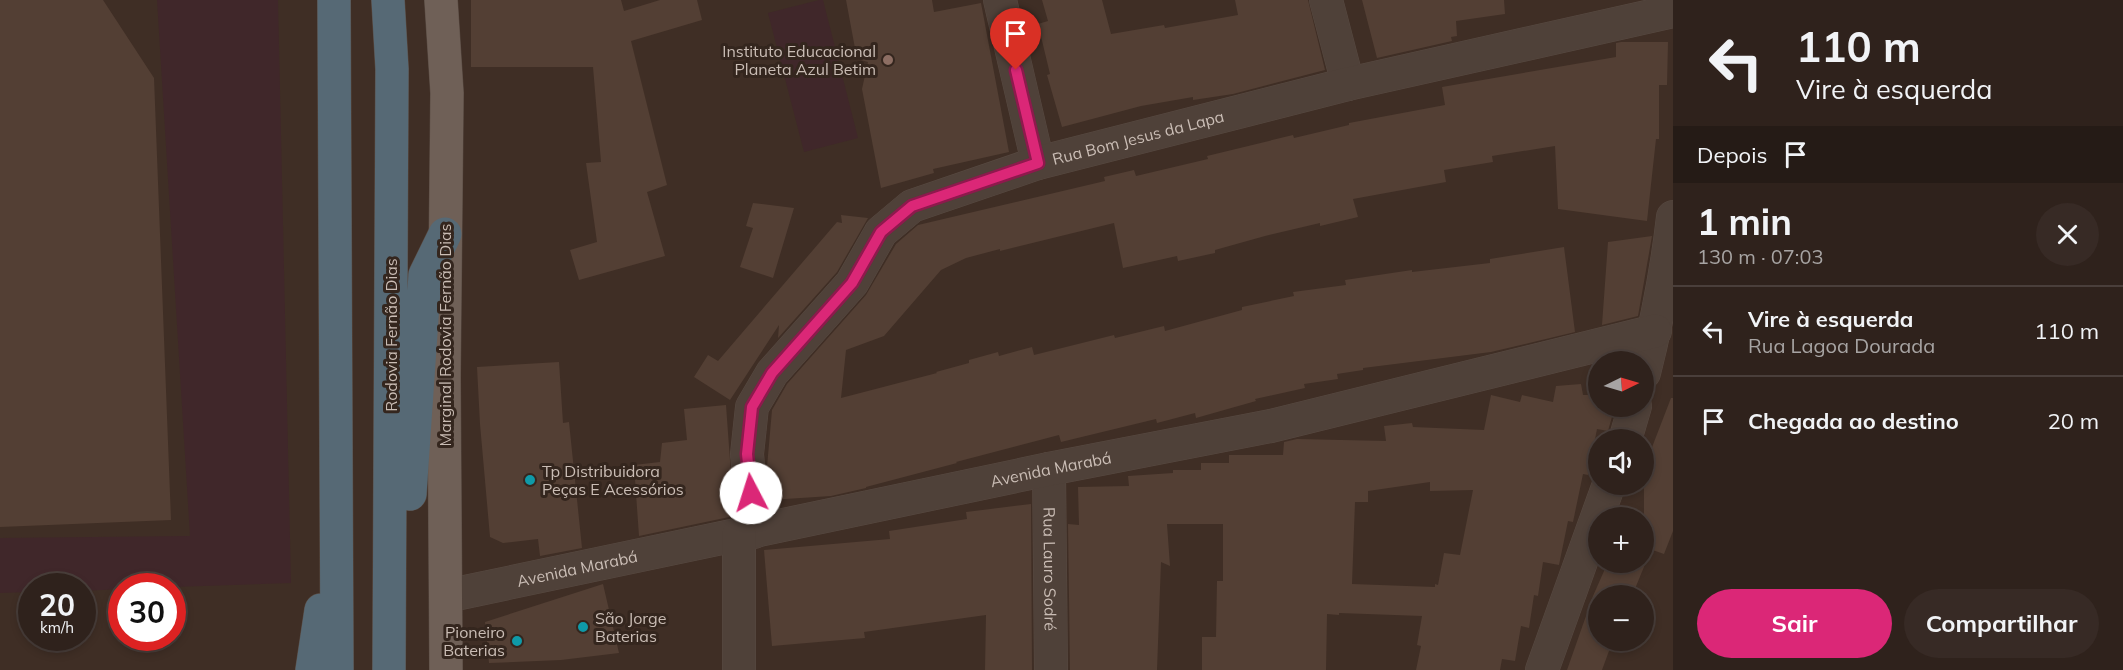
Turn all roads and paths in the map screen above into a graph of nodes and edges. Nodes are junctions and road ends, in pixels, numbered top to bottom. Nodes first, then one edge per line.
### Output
1 (333, 0) edge
2 (388, 0) edge
3 (441, 0) edge
4 (1000, 0) edge
5 (1326, 0) edge
6 (1673, 11) edge
7 (1348, 84) junction
8 (1038, 163) junction
9 (1673, 218) edge
10 (445, 234) junction
11 (1655, 331) junction
12 (1650, 351) edge
13 (1049, 469) junction
14 (1605, 495) edge
15 (337, 502) junction
16 (746, 533) junction
17 (390, 564) junction
18 (446, 596) junction
19 (312, 670) edge
20 (338, 670) edge
21 (389, 670) edge
22 (446, 670) edge
23 (738, 670) edge
24 (1051, 670) edge
25 (1542, 670) edge

1 - 15 highway
2 - 17 highway, Rodovia Fernão Dias
3 - 10 main road, Marginal Rodovia Fernão Dias
4 - 8 street
5 - 7 street
6 - 7 street, Rua Bom Jesus da Lapa
7 - 8 street, Rua Bom Jesus da Lapa
8 - 16 street, Rua Bom Jesus da Lapa
9 - 11 street
10 - 17 highway
10 - 18 main road, Marginal Rodovia Fernão Dias
11 - 12 street
11 - 13 street, Avenida Marabá
13 - 16 street, Avenida Marabá
13 - 24 street, Rua Lauro Sodré
14 - 25 street
15 - 19 highway
15 - 20 highway
16 - 18 street, Avenida Marabá
16 - 23 street, Rua Bom Jesus da Lapa
17 - 21 highway, Rodovia Fernão Dias
18 - 22 main road, Marginal Rodovia Fernão Dias

